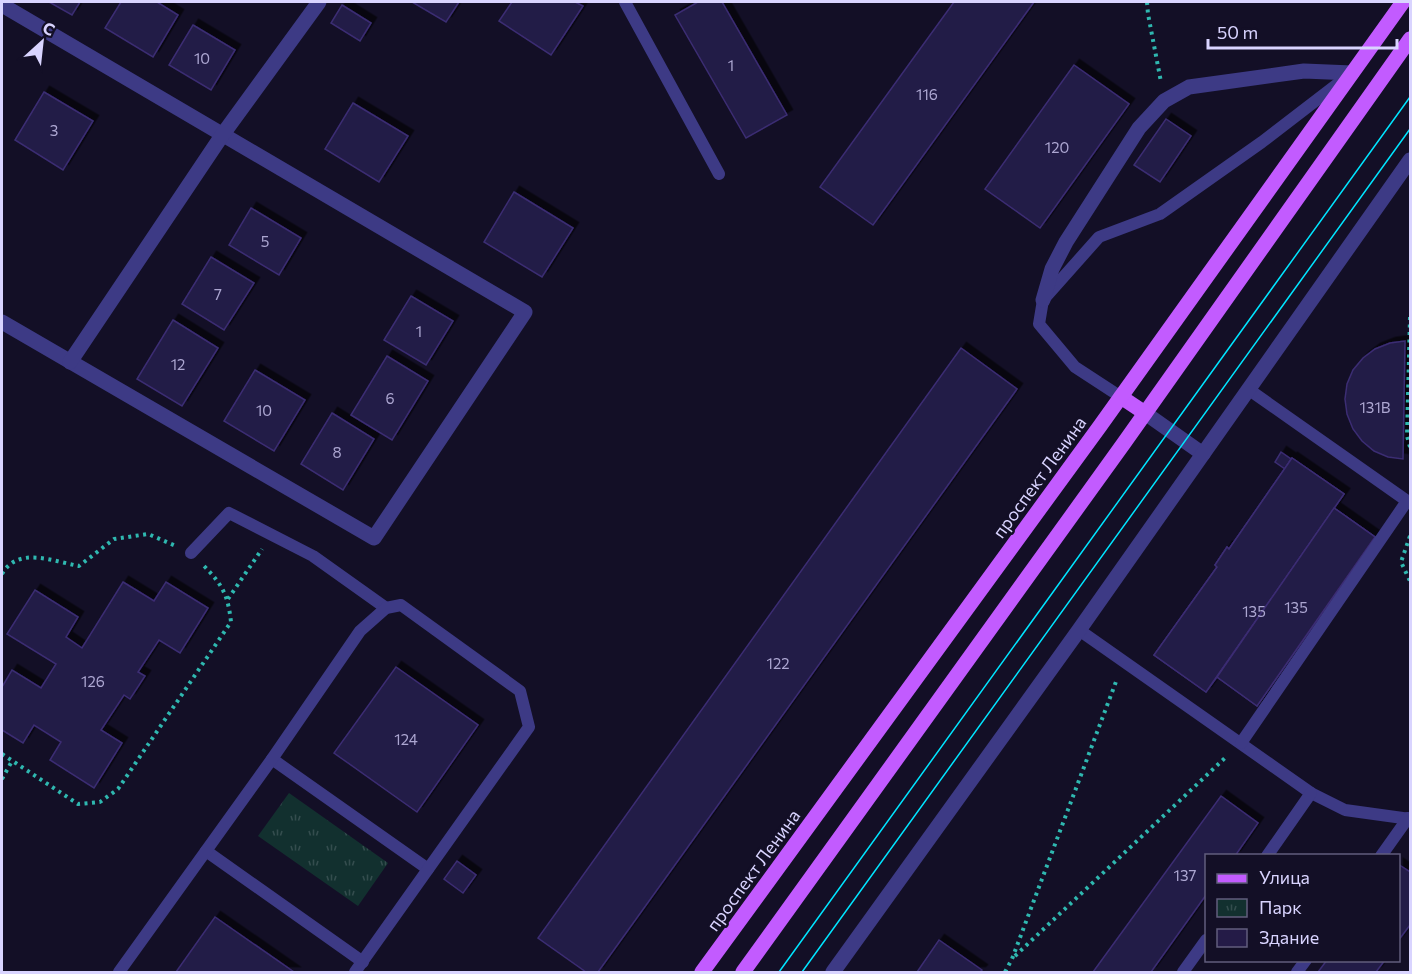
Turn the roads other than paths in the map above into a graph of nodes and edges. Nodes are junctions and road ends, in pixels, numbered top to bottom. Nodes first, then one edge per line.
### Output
1 (319, 2) edge
2 (625, 2) edge
3 (1402, 4) edge
4 (2, 5) edge
5 (1410, 39) edge
6 (1352, 73) junction
7 (223, 134) junction
8 (1410, 160) edge
9 (719, 174) dead end
10 (1043, 300) junction
11 (2, 322) edge
12 (70, 362) junction
13 (1248, 389) junction
14 (1121, 397) junction
15 (1145, 413) junction
16 (1203, 454) junction
17 (1409, 502) edge
18 (191, 553) road end
19 (386, 608) junction
20 (1079, 630) junction
21 (1241, 743) junction
22 (272, 759) junction
23 (1311, 793) junction
24 (1409, 818) edge
25 (206, 851) junction
26 (1268, 854) edge
27 (1382, 854) edge
28 (428, 869) junction
29 (1205, 941) edge
30 (359, 967) edge
31 (119, 972) edge
32 (702, 972) edge
33 (743, 972) edge
34 (833, 972) edge
35 (1183, 972) edge

1 - 7 street
2 - 9 lane
3 - 6 main road, проспект Ленина
4 - 7 street
5 - 15 main road
6 - 10 lane
6 - 10 street
6 - 14 main road, проспект Ленина
7 - 12 street
7 - 12 street
8 - 13 street
10 - 14 lane
11 - 12 street
13 - 16 street
13 - 17 lane
14 - 15 main road
14 - 32 main road, проспект Ленина
15 - 16 street
15 - 33 main road
16 - 20 street
17 - 21 lane
18 - 19 lane
19 - 22 lane
19 - 28 lane
20 - 21 lane
20 - 34 street
21 - 23 lane
22 - 25 lane
22 - 28 lane
23 - 24 lane
23 - 26 lane
24 - 27 lane
25 - 30 lane
25 - 31 lane
28 - 30 lane
29 - 35 lane

